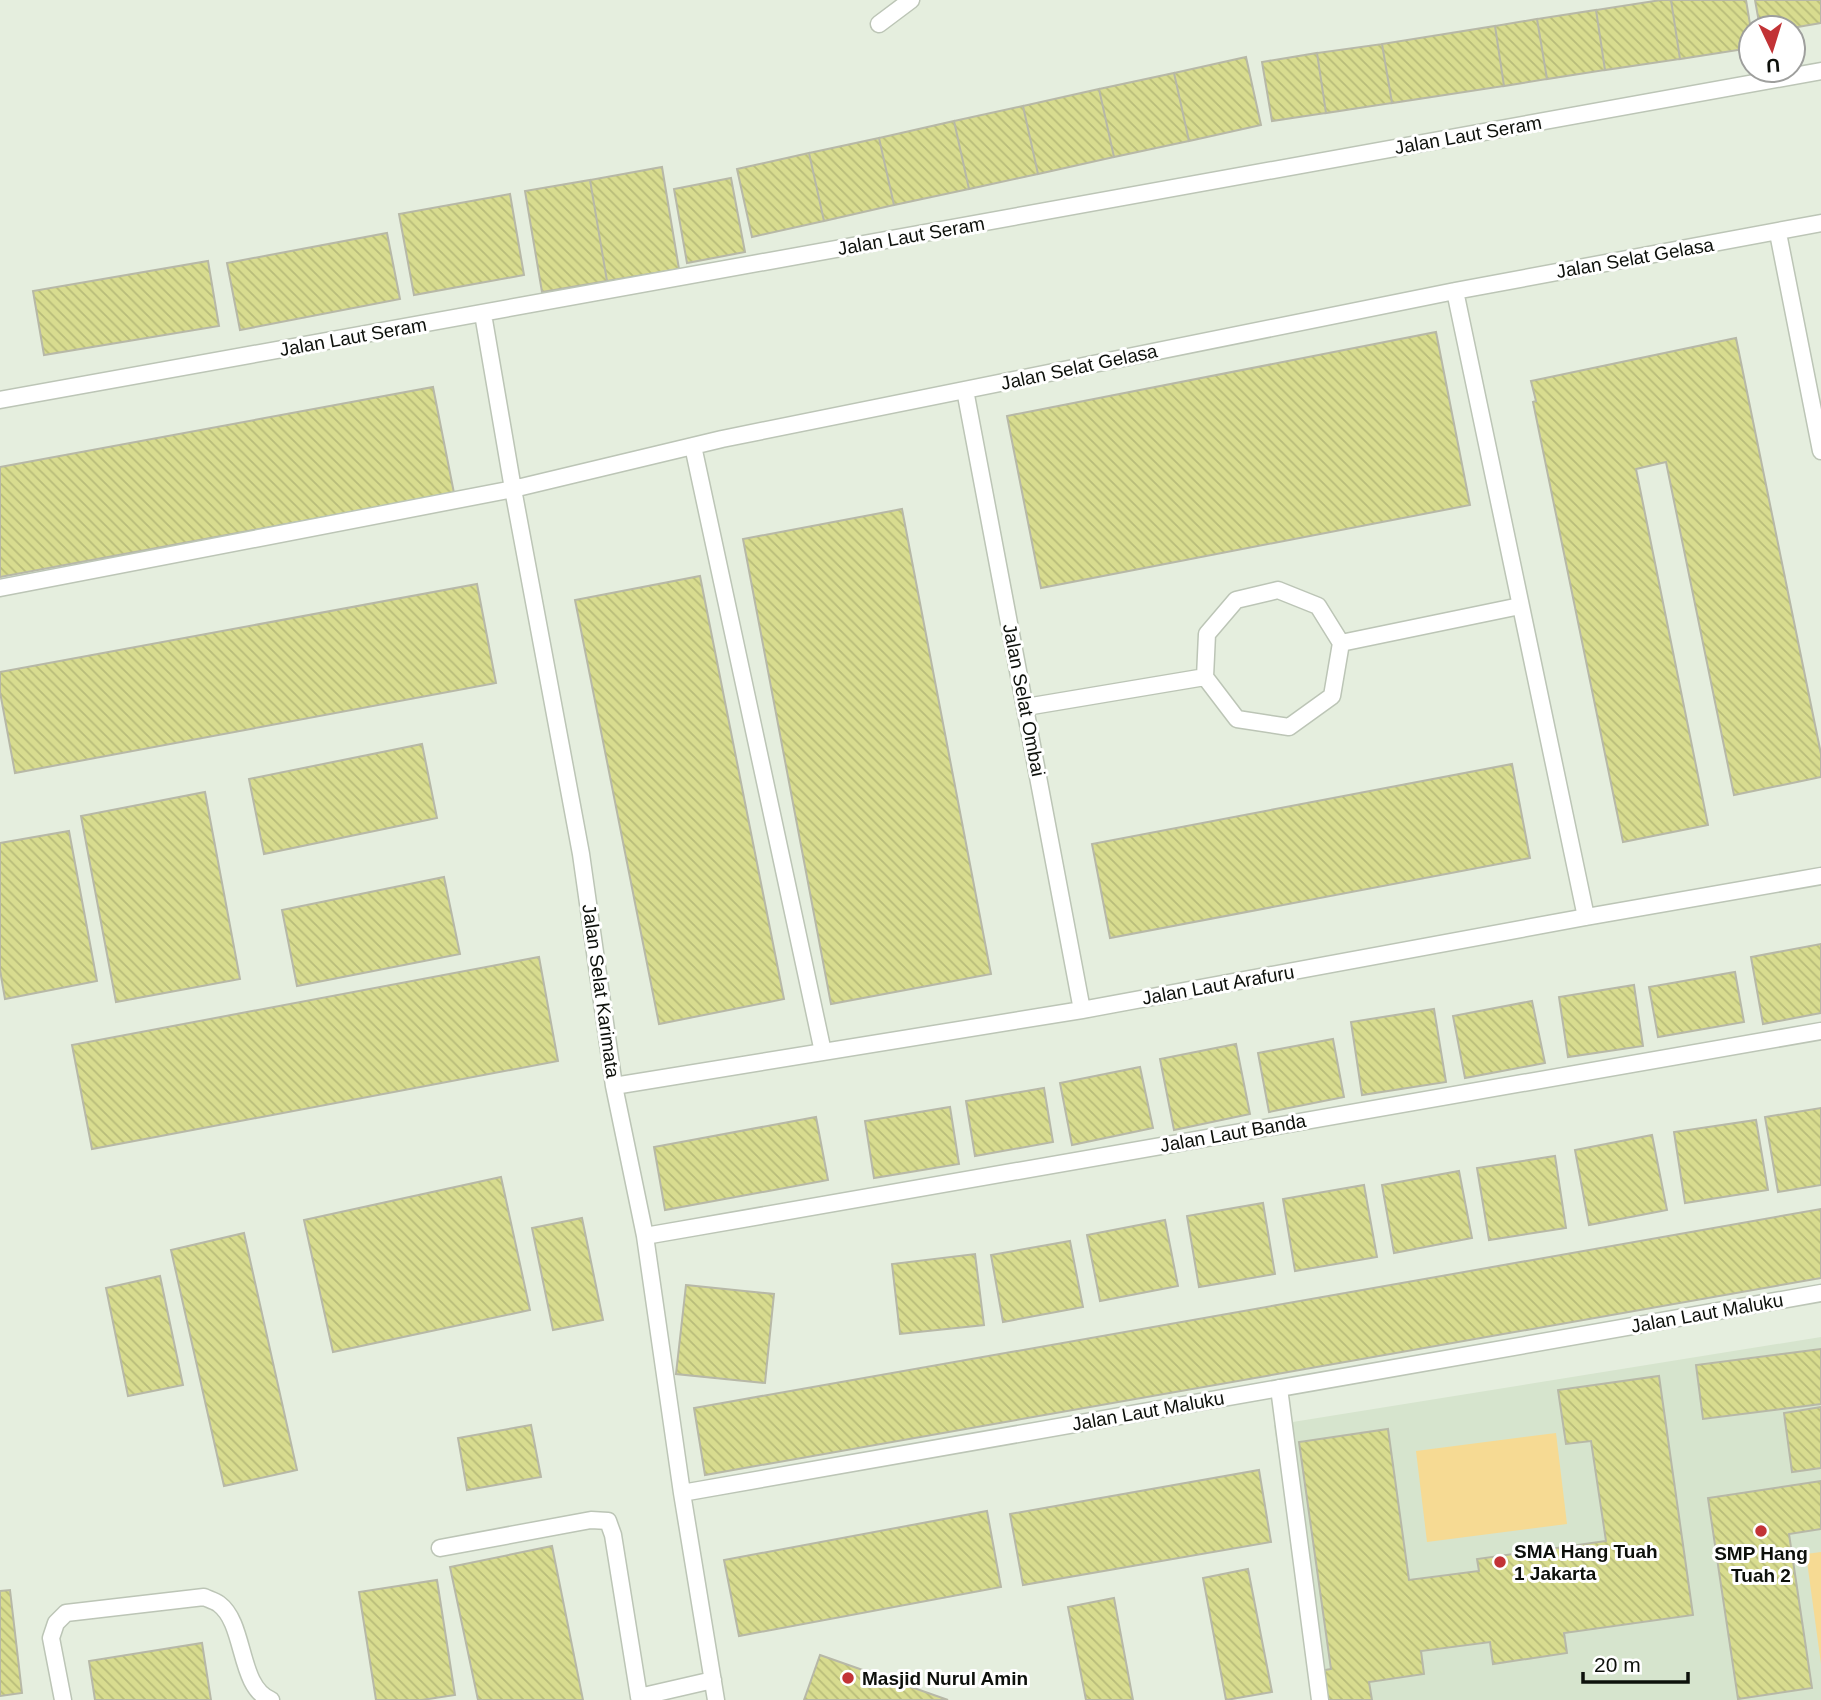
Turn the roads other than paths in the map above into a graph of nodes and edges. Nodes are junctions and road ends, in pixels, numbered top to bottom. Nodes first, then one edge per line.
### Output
1 (911, 0) edge
2 (879, 24) dead end
3 (1821, 71) edge
4 (1821, 223) edge
5 (1778, 233) junction
6 (1455, 290) junction
7 (483, 314) junction
8 (965, 390) junction
9 (0, 400) edge
10 (693, 446) junction
11 (1821, 451) edge
12 (513, 489) junction
13 (0, 588) edge
14 (1520, 606) junction
15 (1341, 643) junction
16 (1205, 677) junction
17 (1026, 707) junction
18 (1821, 876) edge
19 (1586, 916) junction
20 (1082, 1010) junction
21 (1821, 1031) edge
22 (823, 1052) junction
23 (614, 1086) junction
24 (645, 1236) junction
25 (1821, 1293) edge
26 (1279, 1388) junction
27 (682, 1493) junction
28 (440, 1548) dead end
29 (713, 1680) junction
30 (639, 1698) edge
31 (63, 1700) edge
32 (271, 1700) edge
33 (716, 1700) edge
34 (1320, 1700) edge

1 - 2 lane
3 - 7 lane, Jalan Laut Seram
4 - 5 lane, Jalan Selat Gelasa
5 - 6 lane, Jalan Selat Gelasa
5 - 11 lane
6 - 8 lane, Jalan Selat Gelasa
6 - 14 lane
7 - 9 lane, Jalan Laut Seram
7 - 12 lane
8 - 10 lane, Jalan Selat Gelasa
8 - 17 lane, Jalan Selat Ombai
10 - 12 lane, Jalan Selat Gelasa
10 - 22 lane
12 - 13 lane, Jalan Selat Gelasa
12 - 23 lane, Jalan Selat Karimata
14 - 15 lane
14 - 19 lane
15 - 16 lane
15 - 16 lane
16 - 17 lane
17 - 20 lane, Jalan Selat Ombai
18 - 19 lane, Jalan Laut Arafuru
19 - 20 lane, Jalan Laut Arafuru
20 - 22 lane, Jalan Laut Arafuru
21 - 24 lane, Jalan Laut Banda
22 - 23 lane, Jalan Laut Arafuru
23 - 24 lane, Jalan Selat Karimata
24 - 27 lane, Jalan Selat Karimata
25 - 26 lane, Jalan Laut Maluku
26 - 27 lane, Jalan Laut Maluku
26 - 34 lane
27 - 29 lane
28 - 30 lane
29 - 30 lane
29 - 33 lane
31 - 32 lane

